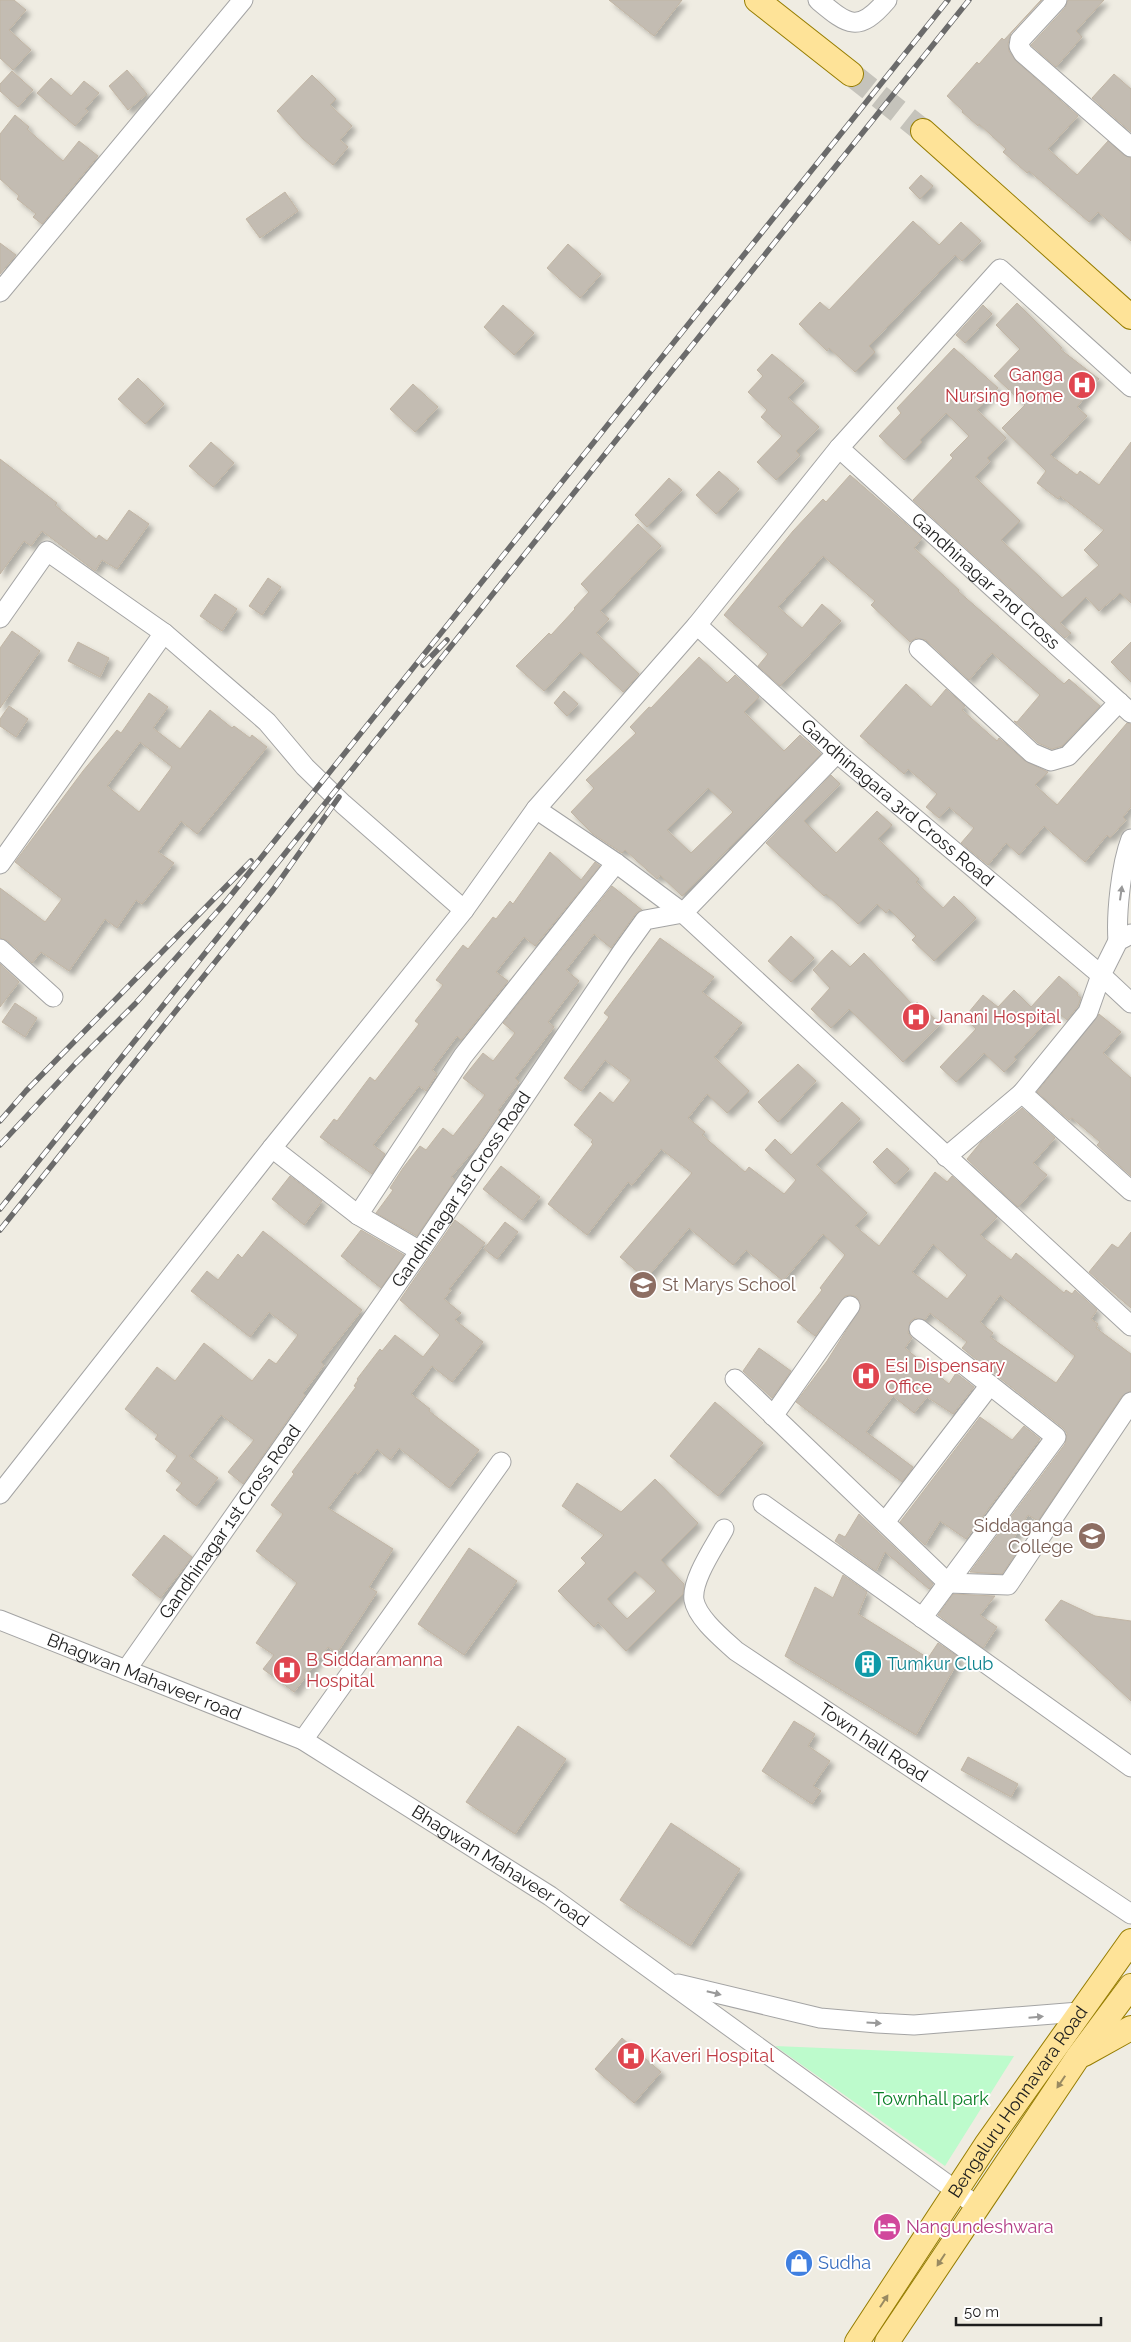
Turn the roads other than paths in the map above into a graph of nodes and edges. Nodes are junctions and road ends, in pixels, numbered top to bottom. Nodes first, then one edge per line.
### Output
1 (243, 0) edge
2 (757, 0) edge
3 (818, 0) edge
4 (887, 0) edge
5 (1057, 0) edge
6 (851, 74) tunnel mouth
7 (923, 131) tunnel mouth
8 (1131, 147) edge
9 (0, 292) edge
10 (1131, 317) edge
11 (1131, 387) edge
12 (839, 448) junction
13 (0, 618) edge
14 (697, 625) junction
15 (164, 633) junction
16 (920, 649) dead end
17 (1125, 708) edge
18 (838, 753) junction
19 (536, 810) junction
20 (1131, 839) edge
21 (616, 863) junction
22 (0, 864) edge
23 (464, 910) junction
24 (683, 913) junction
25 (1125, 938) edge
26 (0, 950) edge
27 (1100, 974) junction
28 (53, 997) dead end
29 (1131, 1003) edge
30 (1022, 1093) junction
31 (272, 1148) junction
32 (946, 1157) junction
33 (1131, 1191) edge
34 (358, 1215) junction
35 (420, 1251) junction
36 (850, 1306) dead end
37 (1131, 1326) edge
38 (919, 1329) dead end
39 (735, 1379) dead end
40 (990, 1386) junction
41 (1131, 1402) edge
42 (773, 1416) junction
43 (501, 1462) dead end
44 (0, 1494) edge
45 (763, 1504) dead end
46 (885, 1522) junction
47 (724, 1529) dead end
48 (948, 1583) junction
49 (922, 1618) junction
50 (0, 1620) edge
51 (126, 1670) junction
52 (303, 1740) junction
53 (1131, 1767) edge
54 (1131, 1914) edge
55 (1131, 1941) edge
56 (1124, 1967) edge
57 (667, 1981) junction
58 (1131, 1986) edge
59 (1079, 2012) junction
60 (1131, 2028) edge
61 (1078, 2057) junction
62 (956, 2192) junction
63 (976, 2206) junction
64 (857, 2342) edge
65 (887, 2342) edge

1 - 9 street
2 - 6 main road
3 - 4 street
5 - 8 street
7 - 10 main road
11 - 12 street
12 - 14 street
12 - 17 street, Gandhinagar 2nd Cross
13 - 15 street
14 - 18 street, Gandhinagara 3rd Cross Road
14 - 19 street
15 - 22 street
15 - 23 street
16 - 17 street
18 - 24 street
18 - 27 street, Gandhinagara 3rd Cross Road
19 - 21 street
19 - 23 street
25 -> 20 street
21 - 24 street
21 - 34 street
23 - 31 street
24 - 32 street
24 - 35 street, Gandhinagar 1st Cross Road
25 - 27 street
26 - 28 street
27 - 29 street, Gandhinagara 3rd Cross Road
27 - 30 street
30 - 32 street
30 - 33 street
31 - 34 street
31 - 44 street
32 - 37 street
34 - 35 street
35 - 51 street, Gandhinagar 1st Cross Road
36 - 42 street
38 - 40 street
39 - 42 street
40 - 46 street
40 - 48 street
41 - 48 street
42 - 46 street
43 - 52 street
45 - 49 street
46 - 48 street
47 - 54 street, Town hall Road
48 - 49 street
49 - 53 street
50 - 51 street, Bhagwan Mahaveer road
51 - 52 street, Bhagwan Mahaveer road
52 - 57 street, Bhagwan Mahaveer road
55 - 56 main road, Bengaluru Honnavara Road
56 - 59 main road, Bengaluru Honnavara Road
57 -> 59 street
57 - 62 street, Bhagwan Mahaveer road
58 - 61 main road, Bengaluru Honnavara Road
59 - 62 main road, Bengaluru Honnavara Road
60 - 61 main road
61 -> 63 main road, Bengaluru Honnavara Road
62 - 63 street, Bhagwan Mahaveer road
64 -> 62 main road, Bengaluru Honnavara Road
63 -> 65 main road, Bengaluru Honnavara Road

